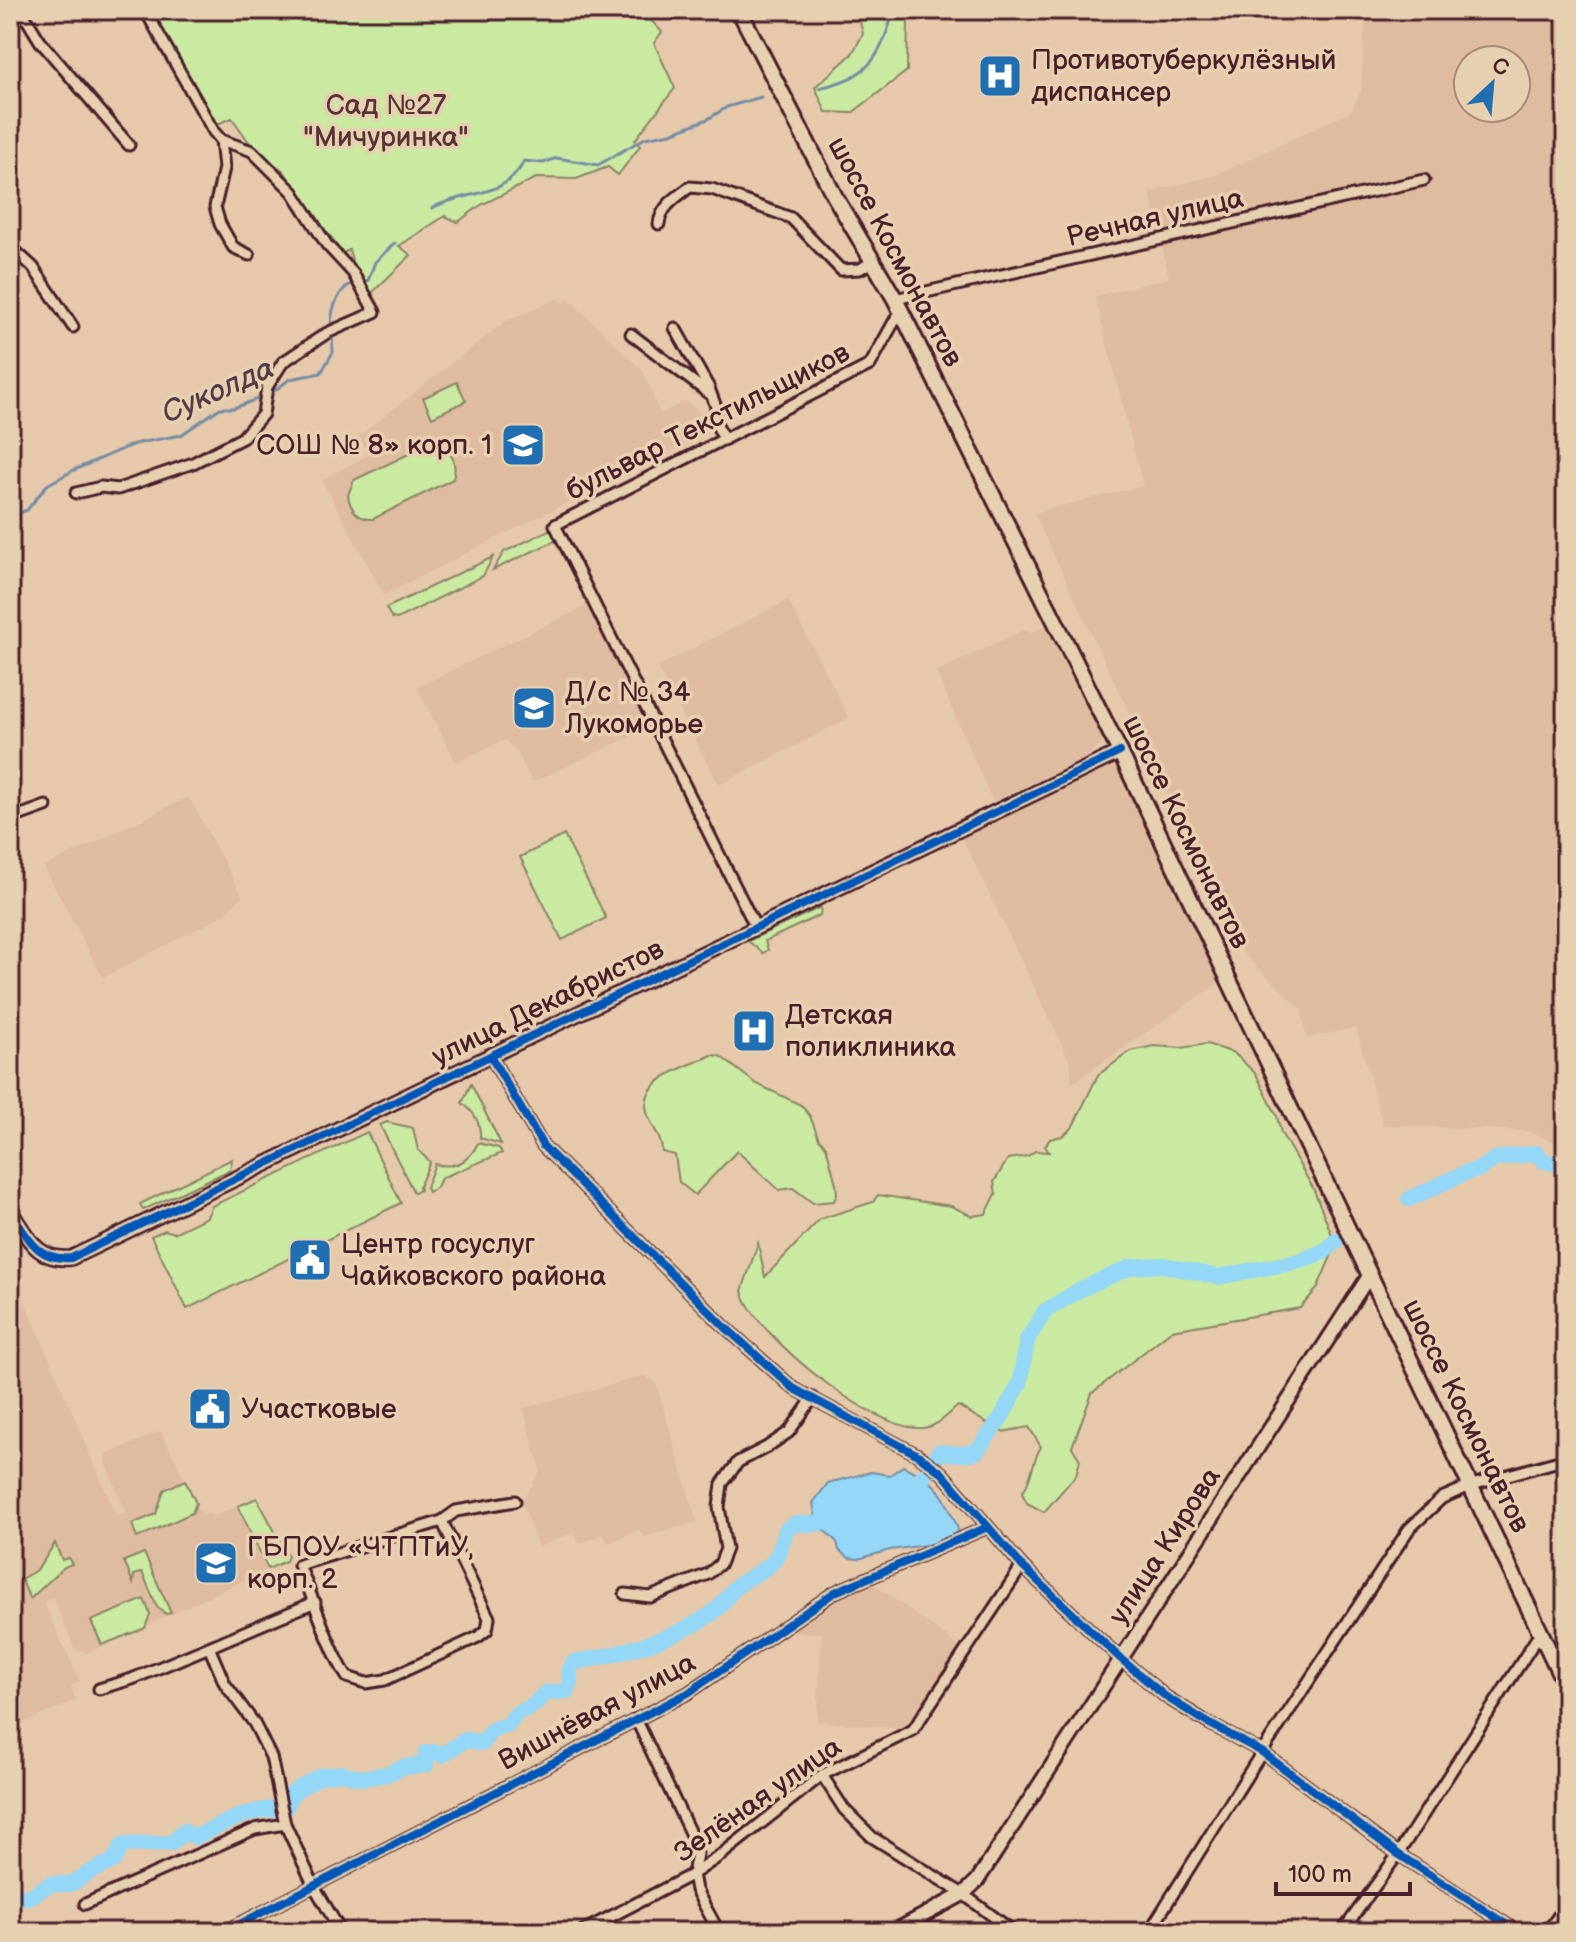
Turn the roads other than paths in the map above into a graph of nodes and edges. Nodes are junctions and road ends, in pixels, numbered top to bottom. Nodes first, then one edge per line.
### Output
1 (21, 10) edge
2 (145, 10) edge
3 (739, 10) edge
4 (221, 140) junction
5 (129, 145) dead end
6 (1424, 180) dead end
7 (659, 224) dead end
8 (10, 246) edge
9 (249, 255) dead end
10 (873, 261) junction
11 (897, 305) junction
12 (73, 327) dead end
13 (675, 328) dead end
14 (631, 334) dead end
15 (711, 395) junction
16 (724, 440) junction
17 (76, 493) dead end
18 (1120, 752) junction
19 (46, 806) dead end
20 (10, 819) edge
21 (756, 928) junction
22 (491, 1057) junction
23 (10, 1211) edge
24 (1369, 1276) junction
25 (813, 1398) junction
26 (1566, 1459) edge
27 (1472, 1485) junction
28 (515, 1501) dead end
29 (442, 1521) junction
30 (988, 1527) junction
31 (1022, 1566) junction
32 (625, 1594) dead end
33 (315, 1602) junction
34 (1540, 1633) junction
35 (209, 1647) junction
36 (1121, 1659) junction
37 (1566, 1686) edge
38 (99, 1689) dead end
39 (636, 1719) junction
40 (1262, 1752) junction
41 (822, 1775) junction
42 (285, 1824) junction
43 (1398, 1854) junction
44 (693, 1874) junction
45 (314, 1886) junction
46 (963, 1894) junction
47 (85, 1904) dead end
48 (1566, 1905) edge
49 (224, 1932) edge
50 (341, 1932) edge
51 (581, 1932) edge
52 (719, 1932) edge
53 (893, 1932) edge
54 (1014, 1932) edge
55 (1149, 1932) edge
56 (1342, 1932) edge
57 (1518, 1932) edge
58 (1547, 1932) edge

1 - 5 street
2 - 4 street
3 - 10 main road, шоссе Космонавтов
4 - 9 street
4 - 17 street
6 - 11 street, Речная улица
7 - 10 street
8 - 12 street
10 - 11 main road, шоссе Космонавтов
11 - 16 street, бульвар Текстильщиков
11 - 18 main road, шоссе Космонавтов
13 - 15 street
14 - 15 street
15 - 16 street
16 - 21 street, бульвар Текстильщиков
18 - 21 street, улица Декабристов
18 - 24 main road, шоссе Космонавтов
19 - 20 street
21 - 22 street, улица Декабристов
22 - 23 street, улица Декабристов
22 - 25 street
24 - 27 main road, шоссе Космонавтов
24 - 36 street, улица Кирова
25 - 30 street
25 - 32 street
26 - 27 street
27 - 34 main road, шоссе Космонавтов
27 - 40 street
28 - 29 street
29 - 33 street
29 - 33 street
30 - 31 street
30 - 39 street, Вишнёвая улица
31 - 36 street
31 - 41 street, Зелёная улица
33 - 35 street
34 - 37 main road, шоссе Космонавтов
34 - 43 street
35 - 38 street
35 - 42 street
36 - 40 street
36 - 46 street, улица Кирова
39 - 44 street
39 - 45 street, Вишнёвая улица
40 - 43 street
40 - 55 street
41 - 44 street, Зелёная улица
41 - 46 street
42 - 45 street
42 - 47 street
43 - 56 street
43 - 57 street
44 - 51 street, Зелёная улица
44 - 52 street
45 - 49 street, Вишнёвая улица
45 - 50 street
46 - 53 street, улица Кирова
46 - 54 street
48 - 58 street

